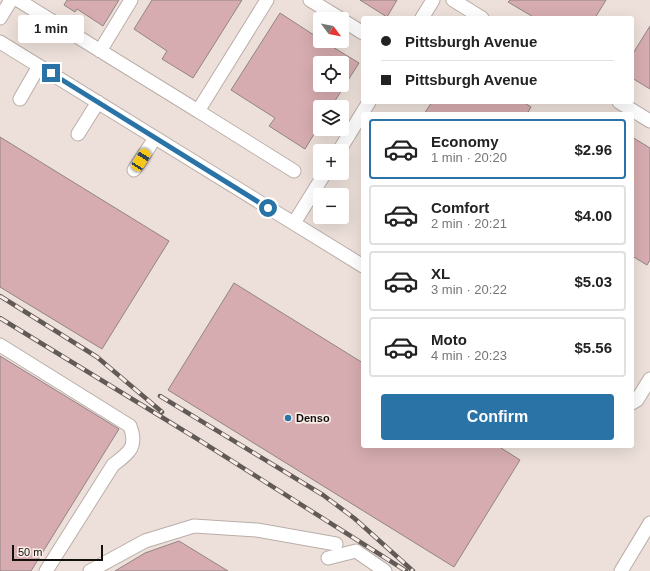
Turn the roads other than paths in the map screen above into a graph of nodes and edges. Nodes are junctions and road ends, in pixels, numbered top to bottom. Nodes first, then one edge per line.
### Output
1 (11, 0) edge
2 (18, 0) edge
3 (130, 0) edge
4 (267, 0) edge
5 (310, 0) edge
6 (433, 0) edge
7 (453, 0) edge
8 (330, 12) edge
9 (423, 16) edge
10 (479, 16) edge
11 (0, 18) edge
12 (349, 24) edge
13 (361, 32) edge
14 (0, 42) edge
15 (100, 50) junction
16 (39, 66) junction
17 (20, 98) dead end
18 (98, 102) junction
19 (622, 104) edge
20 (198, 111) junction
21 (361, 115) edge
22 (650, 121) edge
23 (78, 134) dead end
24 (155, 138) junction
25 (343, 144) edge
26 (134, 170) dead end
27 (294, 171) dead end
28 (321, 180) edge
29 (294, 223) junction
30 (361, 265) edge
31 (0, 345) edge
32 (650, 379) edge
33 (634, 402) edge
34 (650, 523) edge
35 (336, 544) dead end
36 (328, 558) dead end
37 (46, 571) edge
38 (90, 571) edge
39 (385, 571) edge
40 (621, 571) edge

1 - 11 street
2 - 15 street
3 - 15 street
4 - 20 street
5 - 8 street
6 - 9 street
7 - 10 street
12 - 13 street
14 - 16 street
15 - 20 street
16 - 17 street
16 - 18 street
18 - 23 street
18 - 24 street
19 - 22 street
20 - 27 street
21 - 25 street
24 - 26 street
24 - 29 street
28 - 29 street
29 - 30 street
31 - 37 street
32 - 33 street
34 - 40 street
35 - 38 street
36 - 39 street

